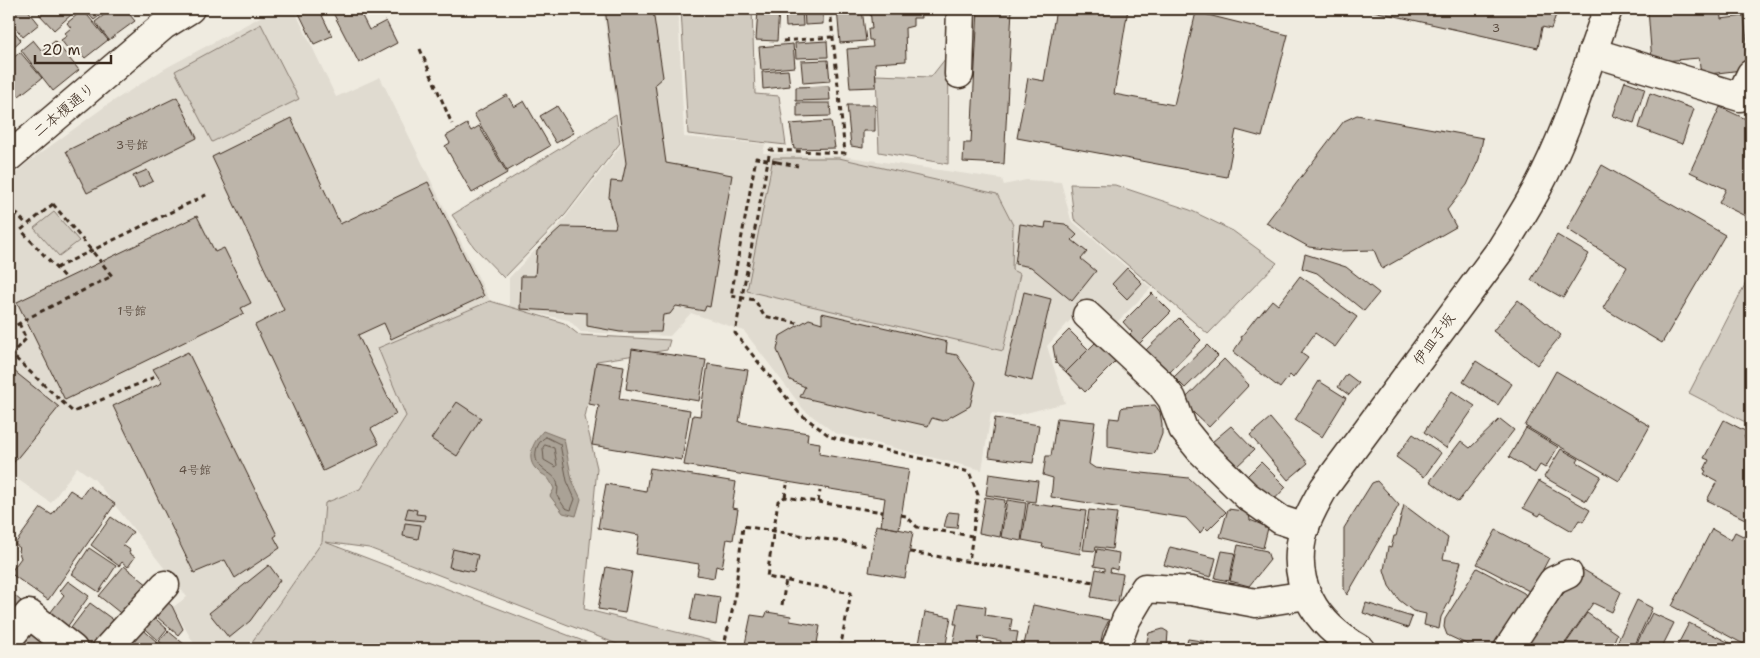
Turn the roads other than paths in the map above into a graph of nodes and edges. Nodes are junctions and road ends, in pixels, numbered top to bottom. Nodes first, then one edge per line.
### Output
1 (190, 9) edge
2 (961, 9) edge
3 (1608, 9) edge
4 (157, 17) edge
5 (1592, 52) junction
6 (959, 74) dead end
7 (1751, 74) edge
8 (9, 157) edge
9 (1087, 315) dead end
10 (1304, 528) junction
11 (1568, 574) dead end
12 (165, 585) dead end
13 (1306, 595) junction
14 (9, 638) edge
15 (74, 649) edge
16 (107, 649) edge
17 (1115, 649) edge
18 (1360, 649) edge
19 (1508, 649) edge

1 - 4 main road, 二本榎通り
2 - 6 main road
3 - 5 main road, 伊皿子坂
4 - 8 main road, 二本榎通り
5 - 7 main road
5 - 10 main road, 伊皿子坂
9 - 10 main road
10 - 13 main road, 伊皿子坂
11 - 19 main road
12 - 16 main road
13 - 17 main road
13 - 18 main road, 伊皿子坂
14 - 15 main road

